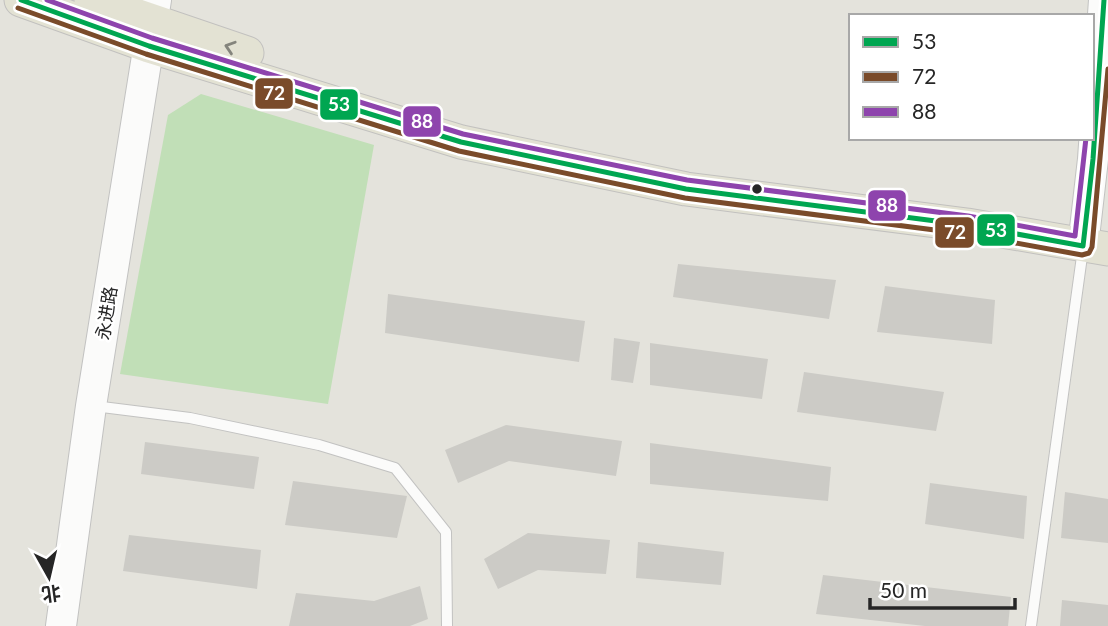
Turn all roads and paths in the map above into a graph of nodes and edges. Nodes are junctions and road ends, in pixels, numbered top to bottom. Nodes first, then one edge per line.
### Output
1 (21, 0) edge
2 (90, 0) edge
3 (1104, 0) edge
4 (152, 23) edge
5 (1096, 237) edge
6 (91, 406) junction
7 (61, 626) edge
8 (447, 626) edge
9 (1031, 626) edge

1 - 4 main road
2 - 4 main road
3 - 5 street
4 - 5 main road
4 - 6 street, 永进路
5 - 9 lane
6 - 7 street, 永进路
6 - 8 lane

